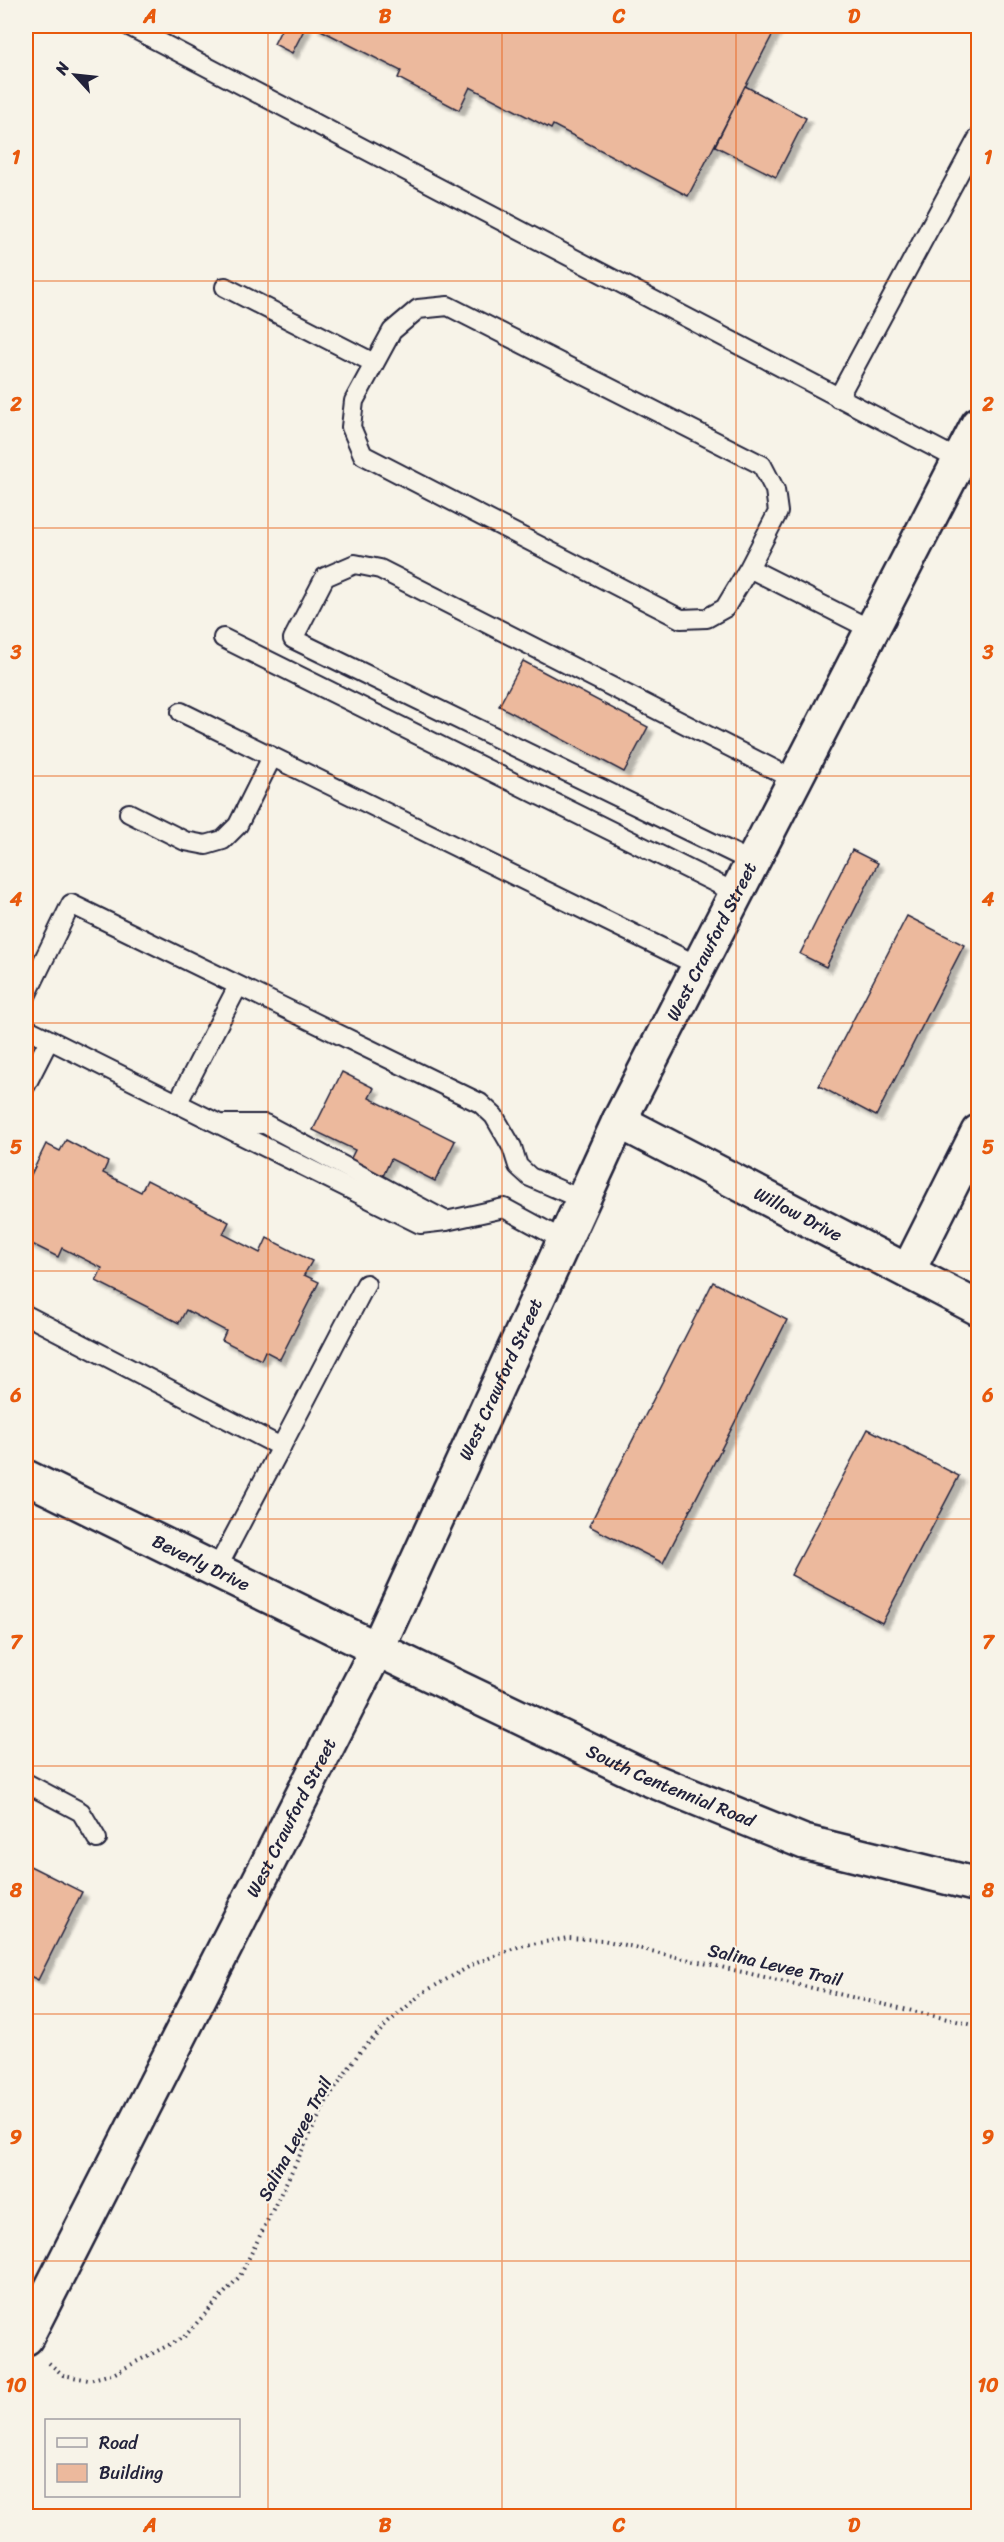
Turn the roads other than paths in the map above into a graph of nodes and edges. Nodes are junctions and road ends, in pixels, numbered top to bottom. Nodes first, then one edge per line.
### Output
1 (129, 26) edge
2 (978, 138) edge
3 (225, 287) dead end
4 (374, 363) junction
5 (838, 398) junction
6 (978, 424) edge
7 (959, 460) junction
8 (749, 568) junction
9 (872, 630) junction
10 (223, 638) dead end
11 (294, 639) junction
12 (279, 666) junction
13 (181, 712) dead end
14 (272, 757) junction
15 (795, 780) junction
16 (129, 813) dead end
17 (752, 862) junction
18 (736, 892) junction
19 (699, 966) junction
20 (238, 986) junction
21 (26, 996) edge
22 (26, 1028) edge
23 (49, 1040) junction
24 (26, 1085) edge
25 (177, 1104) junction
26 (619, 1121) junction
27 (978, 1132) edge
28 (583, 1200) junction
29 (563, 1240) junction
30 (908, 1271) junction
31 (366, 1284) dead end
32 (978, 1308) edge
33 (26, 1315) edge
34 (281, 1447) junction
35 (26, 1477) edge
36 (216, 1570) junction
37 (377, 1648) junction
38 (26, 1783) edge
39 (97, 1839) dead end
40 (978, 1885) edge
41 (32, 2330) edge

1 - 5 lane
2 - 5 lane
3 - 4 lane
4 - 8 lane
4 - 8 lane
5 - 7 lane
6 - 7 main road, West Crawford Street
7 - 9 main road, West Crawford Street
8 - 9 lane
9 - 15 main road, West Crawford Street
10 - 12 lane
11 - 12 lane
11 - 15 lane
11 - 17 lane
12 - 18 lane
13 - 14 lane
14 - 16 lane
14 - 19 lane
15 - 17 main road, West Crawford Street
17 - 18 main road, West Crawford Street
18 - 19 main road, West Crawford Street
19 - 26 main road, West Crawford Street
20 - 21 lane
20 - 25 lane
20 - 28 lane
22 - 23 lane
23 - 24 lane
23 - 25 lane
25 - 29 lane
26 - 28 main road, West Crawford Street
26 - 30 main road, Willow Drive
27 - 30 main road
28 - 29 main road, West Crawford Street
29 - 37 main road, West Crawford Street
30 - 32 main road, Willow Drive
31 - 34 lane
33 - 34 lane
34 - 36 lane
35 - 36 main road, Beverly Drive
36 - 37 main road, Beverly Drive
37 - 40 main road, South Centennial Road
37 - 41 main road, West Crawford Street
38 - 39 lane

